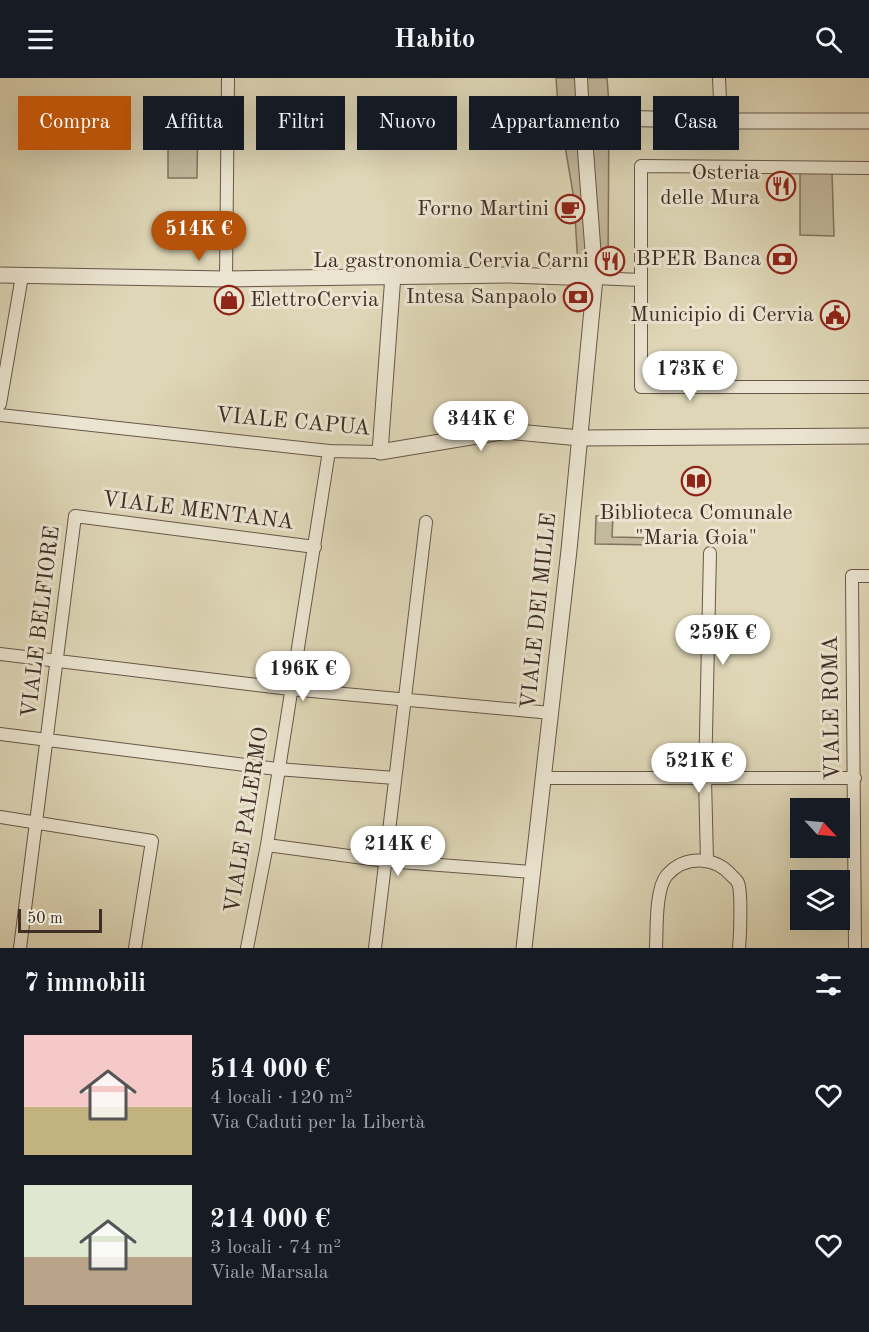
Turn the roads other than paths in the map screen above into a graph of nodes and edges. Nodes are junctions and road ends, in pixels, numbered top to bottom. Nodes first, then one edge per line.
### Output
1 (228, 78) edge
2 (581, 78) edge
3 (719, 78) edge
4 (582, 96) edge
5 (720, 96) edge
6 (739, 121) edge
7 (869, 121) edge
8 (586, 150) edge
9 (869, 168) edge
10 (0, 275) edge
11 (393, 275) junction
12 (22, 276) junction
13 (595, 278) junction
14 (226, 279) junction
15 (640, 280) junction
16 (869, 387) edge
17 (0, 404) edge
18 (0, 415) edge
19 (869, 436) edge
20 (580, 438) junction
21 (329, 451) junction
22 (380, 452) junction
23 (75, 516) joint
24 (426, 522) dead end
25 (315, 547) junction
26 (710, 553) dead end
27 (869, 576) edge
28 (0, 654) edge
29 (57, 662) junction
30 (290, 689) junction
31 (404, 700) junction
32 (551, 713) junction
33 (0, 734) edge
34 (48, 740) junction
35 (277, 769) junction
36 (394, 778) junction
37 (544, 778) junction
38 (855, 778) junction
39 (705, 779) junction
40 (0, 817) edge
41 (37, 822) junction
42 (267, 845) junction
43 (707, 860) junction
44 (386, 861) junction
45 (532, 872) junction
46 (20, 948) edge
47 (135, 948) edge
48 (247, 948) edge
49 (375, 948) edge
50 (524, 948) edge
51 (656, 948) edge
52 (739, 948) edge
53 (855, 948) edge

1 - 14 street
2 - 4 street
3 - 5 street
6 - 7 street
8 - 13 street, VIALE DEI MILLE
9 - 15 street
10 - 12 street
11 - 13 street
11 - 14 street
11 - 22 street
12 - 14 street
12 - 17 street
13 - 15 street
13 - 20 street, VIALE DEI MILLE
15 - 16 street
18 - 21 street, VIALE CAPUA
19 - 20 street, VIALE CAPUA
20 - 22 street, VIALE CAPUA
20 - 32 street, VIALE DEI MILLE
21 - 22 street, VIALE CAPUA
21 - 25 street, VIALE PALERMO
23 - 25 street, VIALE MENTANA
23 - 29 street, VIALE BELFIORE
24 - 31 street
25 - 30 street, VIALE PALERMO
26 - 39 street
27 - 38 street, VIALE ROMA
28 - 29 street
29 - 30 street
29 - 34 street, VIALE BELFIORE
30 - 31 street
30 - 35 street, VIALE PALERMO
31 - 32 street
31 - 36 street
32 - 37 street, VIALE DEI MILLE
33 - 34 street
34 - 35 street
34 - 41 street, VIALE BELFIORE
35 - 36 street
35 - 42 street, VIALE PALERMO
36 - 44 street
37 - 39 street
37 - 45 street, VIALE DEI MILLE
38 - 39 street
38 - 53 street, VIALE ROMA
39 - 43 street
40 - 41 street
41 - 46 street, VIALE BELFIORE
41 - 47 street
42 - 44 street
42 - 48 street, VIALE PALERMO
43 - 51 street
43 - 52 street
44 - 45 street
44 - 49 street
45 - 50 street, VIALE DEI MILLE

